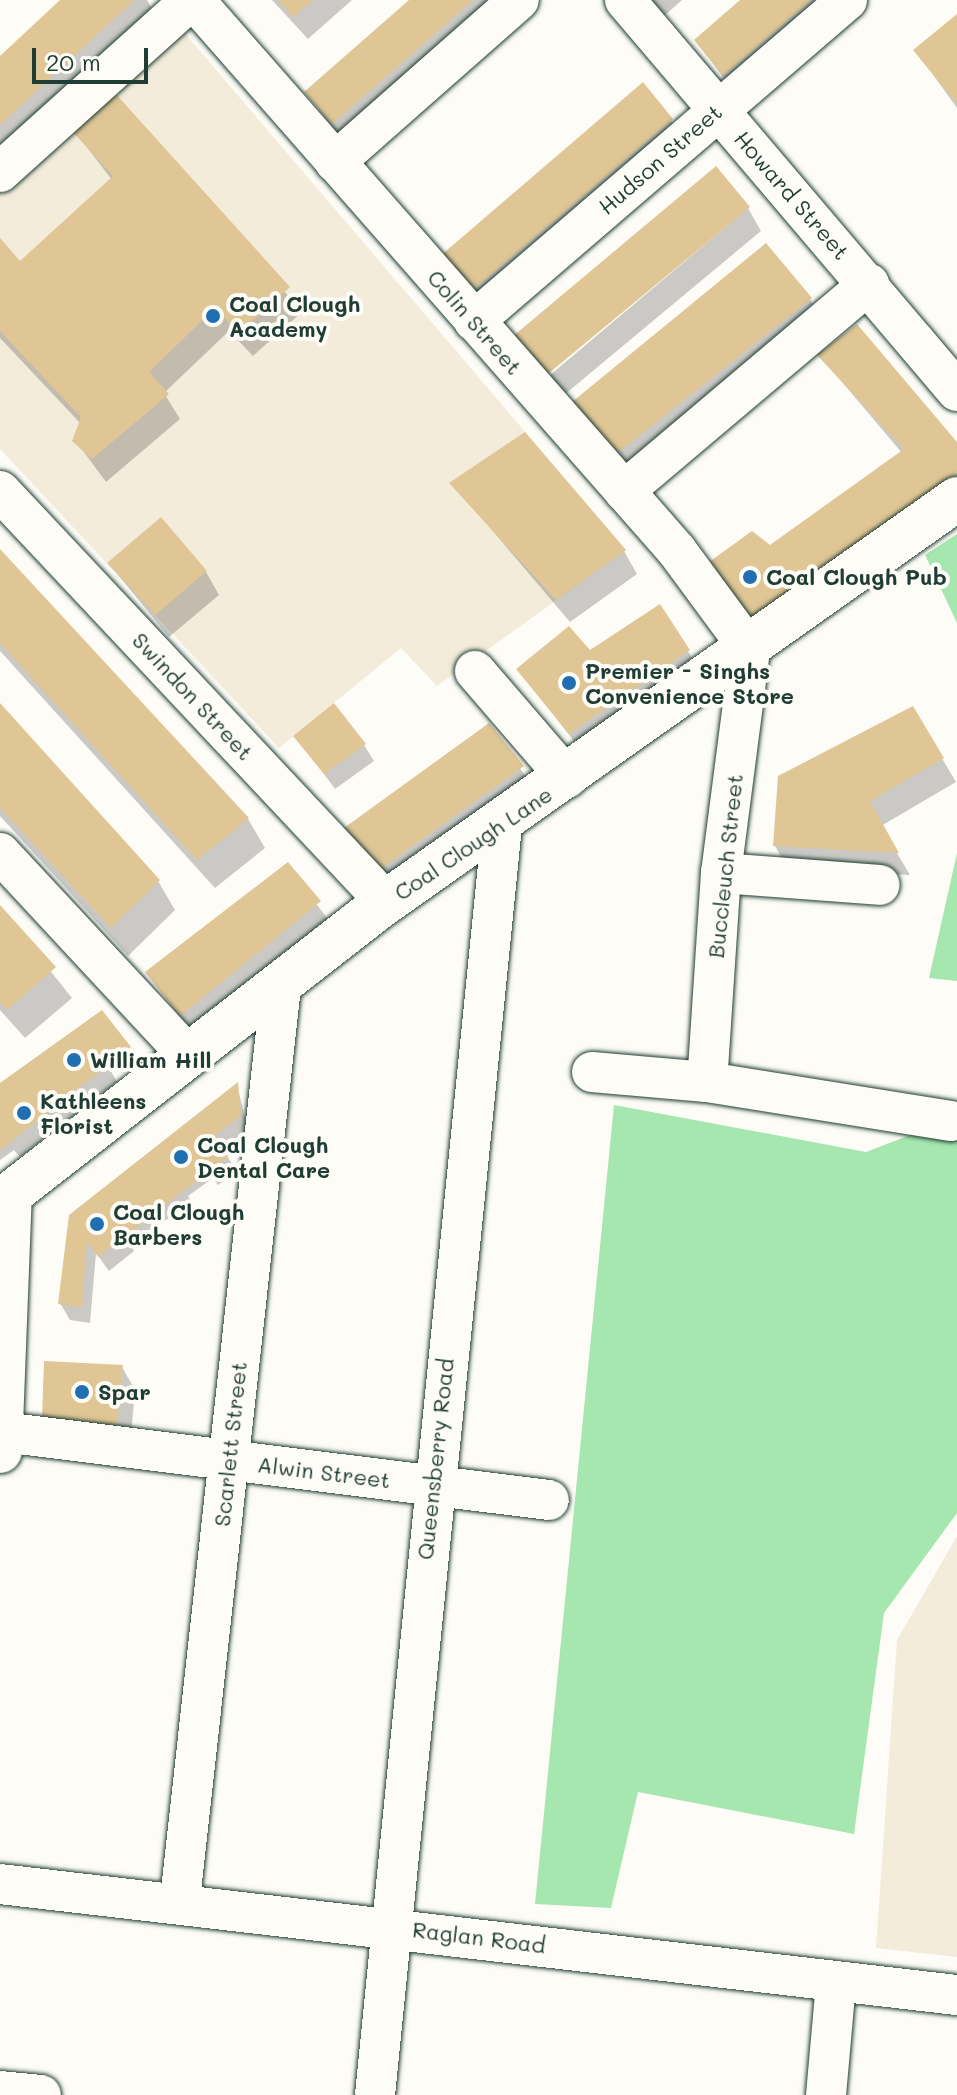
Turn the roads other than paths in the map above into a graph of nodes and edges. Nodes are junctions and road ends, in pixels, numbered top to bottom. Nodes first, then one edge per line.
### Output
1 (192, 0) edge
2 (519, 0) edge
3 (625, 0) edge
4 (847, 0) edge
5 (718, 109) junction
6 (335, 162) junction
7 (0, 172) edge
8 (869, 284) junction
9 (474, 321) junction
10 (957, 391) edge
11 (0, 491) edge
12 (624, 491) junction
13 (957, 499) edge
14 (750, 650) junction
15 (475, 671) dead end
16 (567, 778) junction
17 (502, 824) junction
18 (0, 853) edge
19 (721, 873) junction
20 (880, 885) dead end
21 (386, 902) junction
22 (281, 987) junction
23 (186, 1053) junction
24 (592, 1072) dead end
25 (707, 1082) junction
26 (951, 1121) dead end
27 (3, 1193) edge
28 (2, 1442) edge
29 (229, 1460) junction
30 (431, 1486) junction
31 (549, 1500) dead end
32 (0, 1884) edge
33 (180, 1900) junction
34 (389, 1926) junction
35 (836, 1984) junction
36 (957, 1995) edge
37 (0, 2091) edge
38 (41, 2095) edge
39 (375, 2095) edge
40 (826, 2095) edge

1 - 6 street, Colin Street
1 - 7 street
2 - 6 street
3 - 5 street, Howard Street
4 - 5 street, Hudson Street
5 - 8 street, Howard Street
5 - 9 street, Hudson Street
6 - 9 street, Colin Street
8 - 10 street, Howard Street
8 - 12 street
9 - 12 street, Colin Street
11 - 21 street, Swindon Street
12 - 14 street, Colin Street
13 - 14 main road, Coal Clough Lane
14 - 16 main road, Coal Clough Lane
14 - 19 street, Buccleuch Street
15 - 16 street
16 - 17 main road, Coal Clough Lane
17 - 21 main road, Coal Clough Lane
17 - 30 street, Queensberry Road
18 - 23 street
19 - 20 street
19 - 25 street, Buccleuch Street
21 - 22 main road, Coal Clough Lane
22 - 23 main road, Coal Clough Lane
22 - 29 street, Scarlett Street
23 - 27 main road, Coal Clough Lane
24 - 25 street
25 - 26 street
27 - 28 main road
28 - 29 street, Alwin Street
29 - 30 street, Alwin Street
29 - 33 street, Scarlett Street
30 - 31 street, Alwin Street
30 - 34 street, Queensberry Road
32 - 33 street, Raglan Road
33 - 34 street, Raglan Road
34 - 35 street, Raglan Road
34 - 39 street, Queensberry Road
35 - 36 street, Raglan Road
35 - 40 street
37 - 38 street

